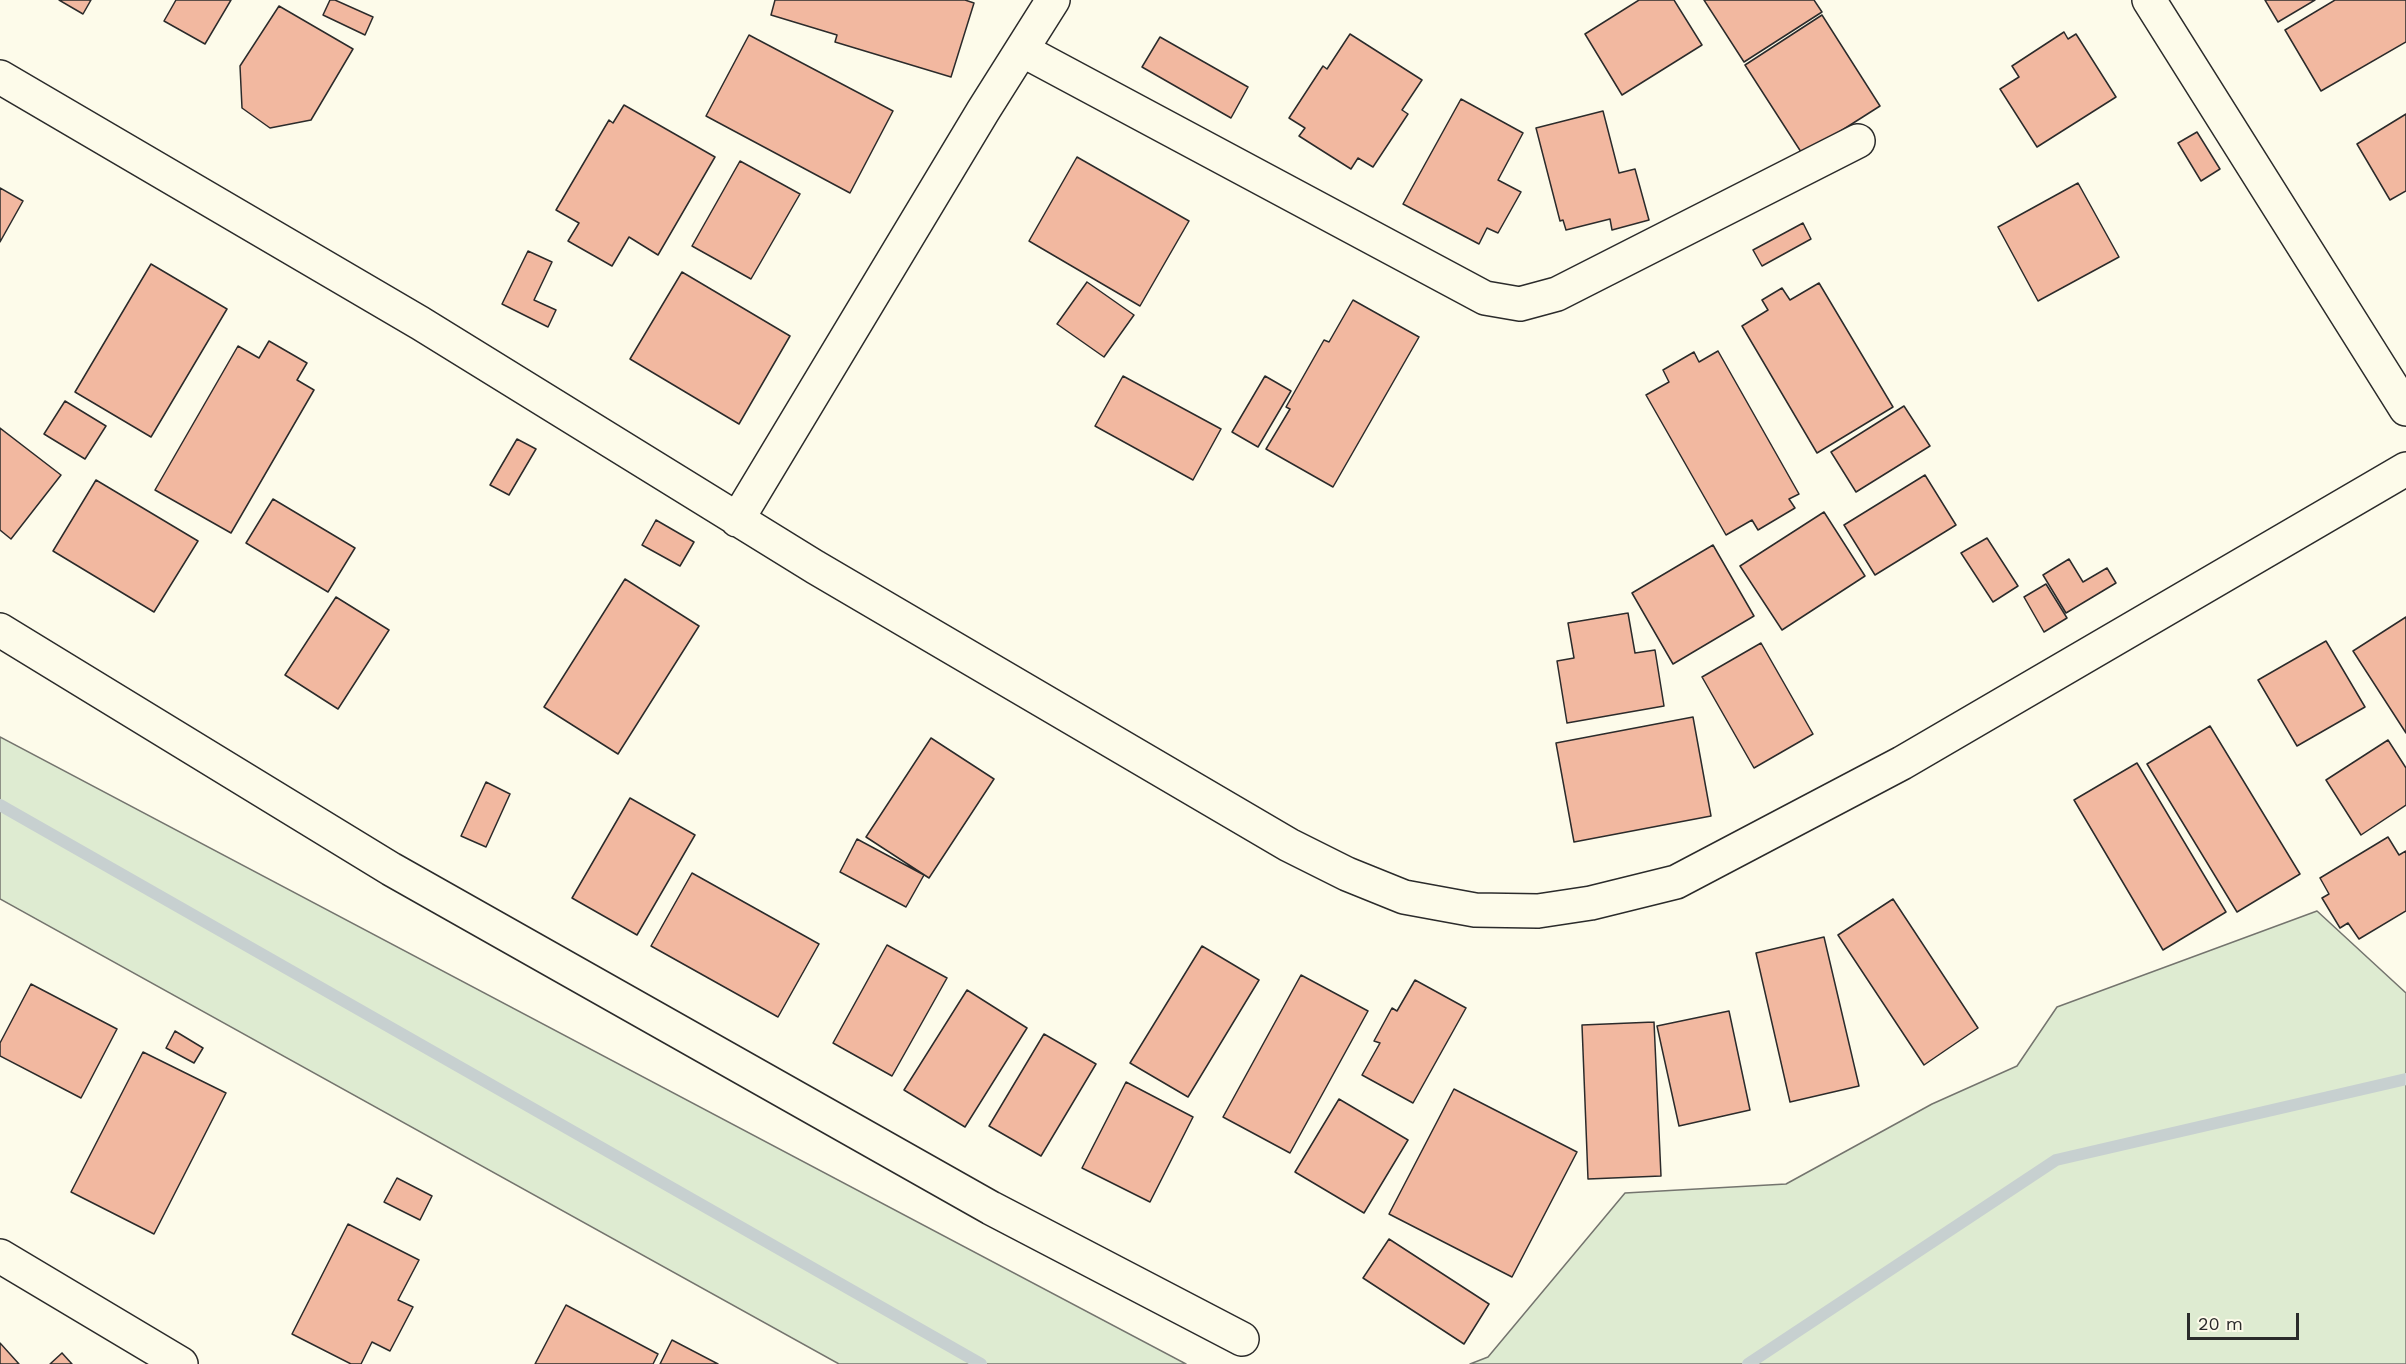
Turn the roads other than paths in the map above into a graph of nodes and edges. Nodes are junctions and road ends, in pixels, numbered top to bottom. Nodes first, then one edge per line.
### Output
1 (1053, 0) edge
2 (2148, 0) edge
3 (1022, 50) junction
4 (0, 77) edge
5 (1858, 141) dead end
6 (2406, 409) edge
7 (2406, 469) edge
8 (737, 520) junction
9 (0, 630) edge
10 (0, 1256) edge
11 (1242, 1339) dead end
12 (181, 1364) edge

1 - 3 street
2 - 6 street
3 - 5 street
3 - 8 street
4 - 8 street
7 - 8 street
9 - 11 street
10 - 12 street

